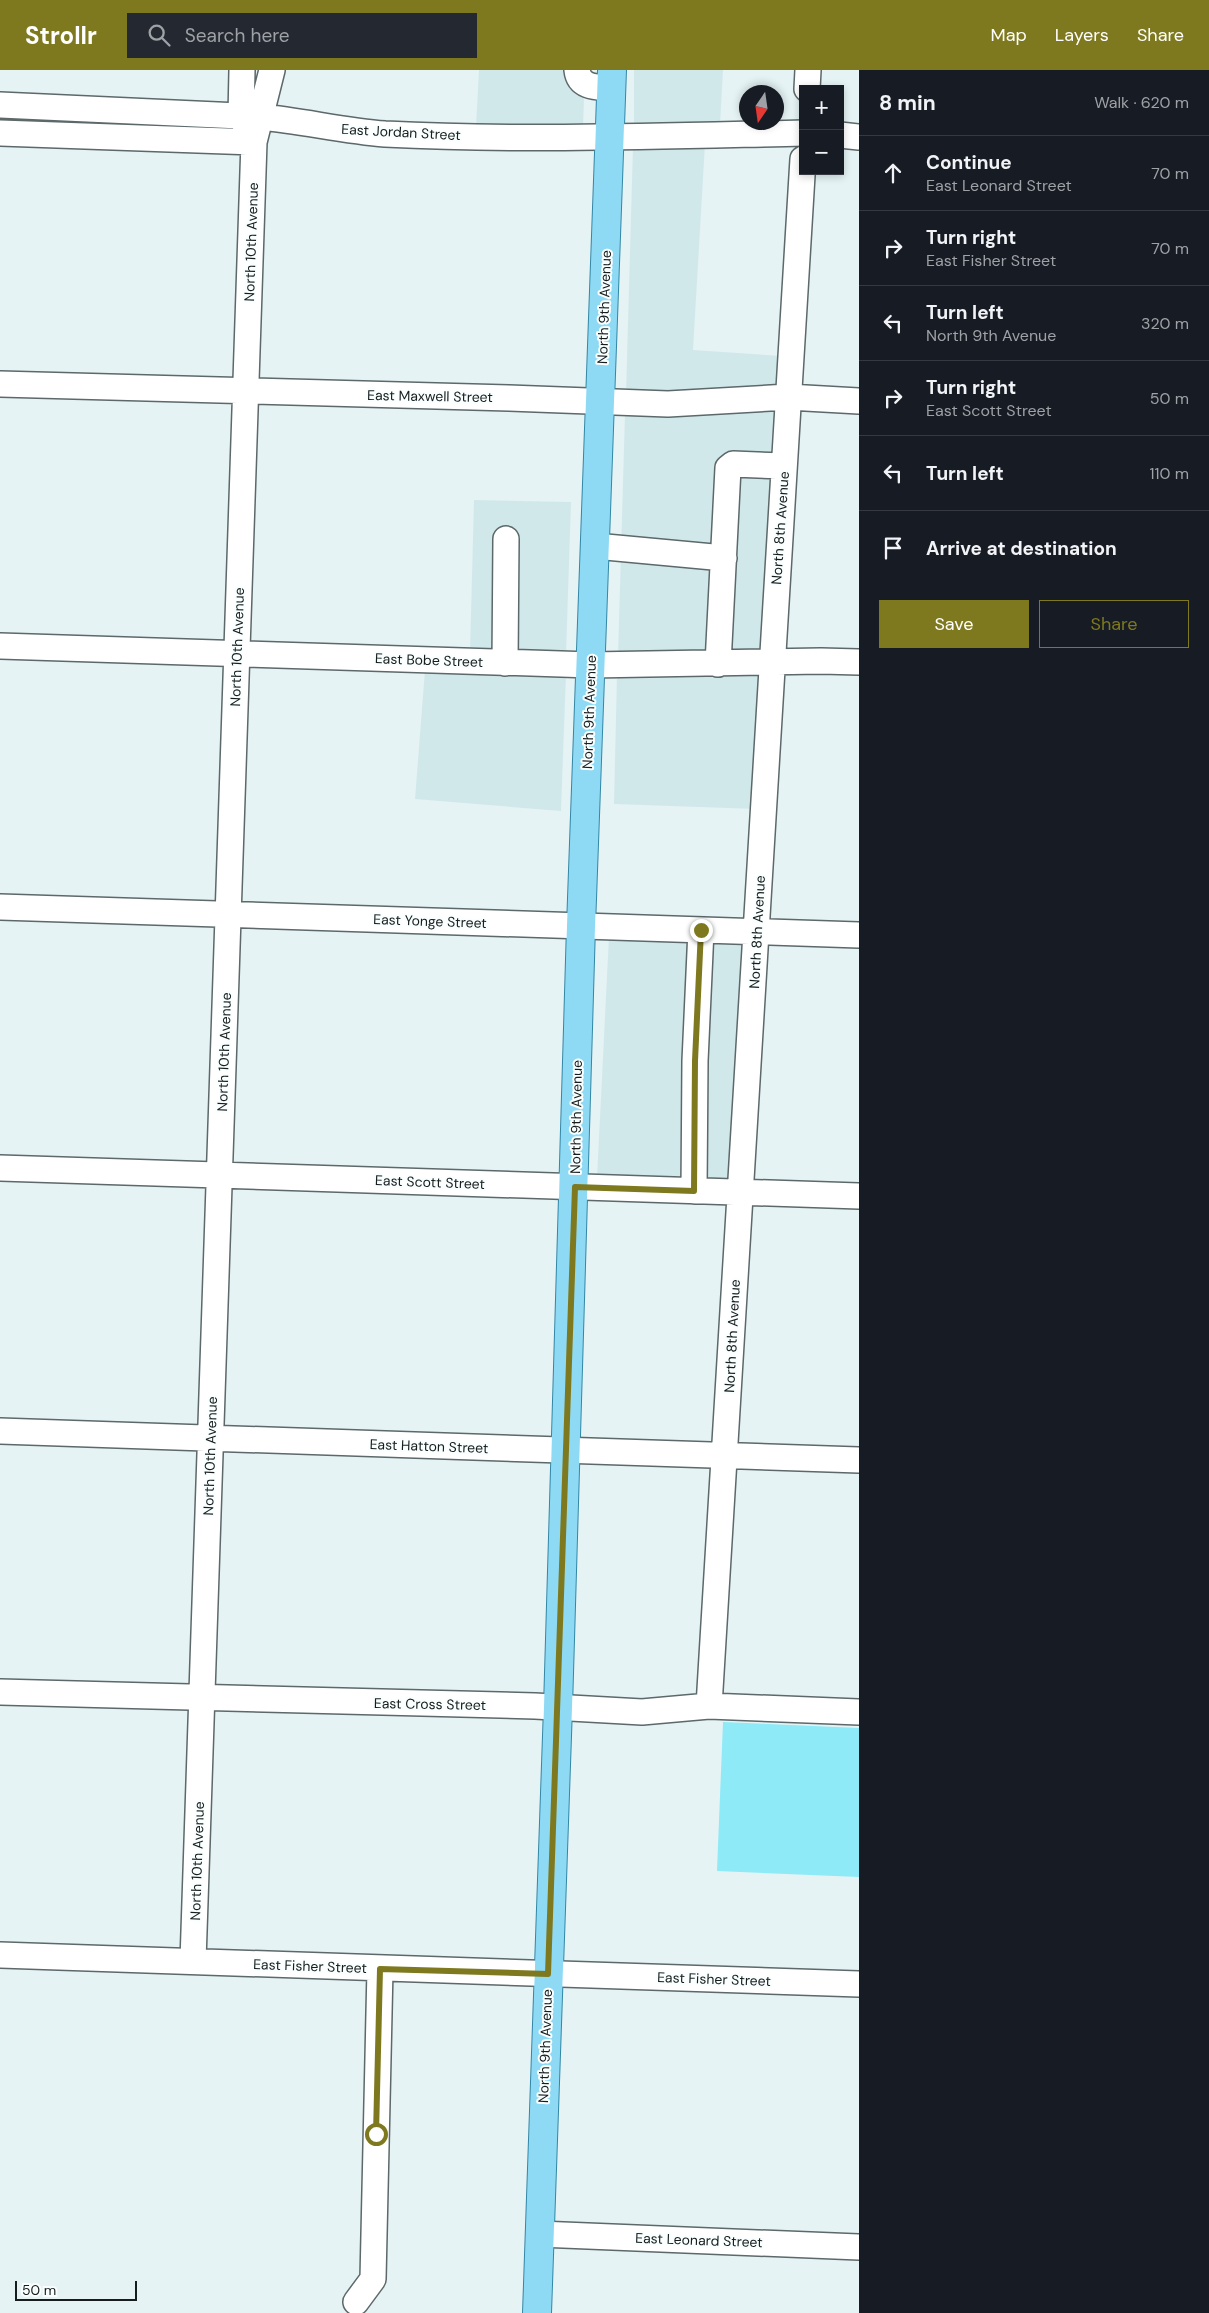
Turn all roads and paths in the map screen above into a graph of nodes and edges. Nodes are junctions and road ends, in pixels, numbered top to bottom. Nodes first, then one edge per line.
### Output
1 (242, 70) edge
2 (272, 70) edge
3 (577, 70) edge
4 (808, 70) edge
5 (612, 79) edge
6 (807, 85) edge
7 (0, 105) edge
8 (251, 116) junction
9 (0, 133) edge
10 (799, 133) edge
11 (844, 135) edge
12 (859, 137) edge
13 (610, 138) junction
14 (254, 142) junction
15 (802, 175) edge
16 (0, 384) edge
17 (246, 391) junction
18 (788, 397) junction
19 (859, 401) edge
20 (601, 403) junction
21 (784, 466) junction
22 (506, 539) dead end
23 (595, 546) junction
24 (724, 558) junction
25 (0, 646) edge
26 (237, 654) junction
27 (505, 662) junction
28 (859, 662) edge
29 (772, 663) junction
30 (718, 664) junction
31 (590, 665) junction
32 (0, 907) edge
33 (228, 914) junction
34 (581, 926) junction
35 (701, 930) junction
36 (757, 932) junction
37 (859, 935) edge
38 (0, 1168) edge
39 (220, 1175) junction
40 (575, 1187) junction
41 (694, 1191) junction
42 (740, 1192) junction
43 (859, 1196) edge
44 (0, 1431) edge
45 (211, 1438) junction
46 (565, 1450) junction
47 (725, 1456) junction
48 (859, 1460) edge
49 (0, 1692) edge
50 (202, 1699) junction
51 (709, 1706) junction
52 (558, 1707) junction
53 (859, 1712) edge
54 (0, 1955) edge
55 (193, 1961) junction
56 (380, 1969) junction
57 (548, 1974) junction
58 (859, 1984) edge
59 (539, 2234) junction
60 (859, 2246) edge
61 (356, 2302) dead end
62 (537, 2313) edge

1 - 8 street, North 10th Avenue
2 - 8 street, North 10th Avenue
3 - 5 street
4 - 6 street
5 - 13 main road, North 9th Avenue
7 - 8 street, East Jordan Street
8 - 13 street, East Jordan Street
8 - 14 street, North 10th Avenue
9 - 14 street
10 - 13 street, East Jordan Street
11 - 12 street
13 - 20 main road, North 9th Avenue
14 - 17 street, North 10th Avenue
15 - 18 street, North 8th Avenue
16 - 17 street, East Maxwell Street
17 - 20 street, East Maxwell Street
17 - 26 street, North 10th Avenue
18 - 19 street, East Maxwell Street
18 - 20 street, East Maxwell Street
18 - 21 street, North 8th Avenue
20 - 23 main road, North 9th Avenue
21 - 24 street
21 - 29 street, North 8th Avenue
22 - 27 street
23 - 24 street
23 - 31 main road, North 9th Avenue
24 - 30 street
25 - 26 street, East Bobe Street
26 - 27 street, East Bobe Street
26 - 33 street, North 10th Avenue
27 - 31 street, East Bobe Street
28 - 29 street, East Bobe Street
29 - 30 street, East Bobe Street
29 - 36 street, North 8th Avenue
30 - 31 street, East Bobe Street
31 - 34 main road, North 9th Avenue
32 - 33 street, East Yonge Street
33 - 34 street, East Yonge Street
33 - 39 street, North 10th Avenue
34 - 35 street, East Yonge Street
34 - 40 main road, North 9th Avenue
35 - 36 street, East Yonge Street
35 - 41 street
36 - 37 street, East Yonge Street
36 - 42 street, North 8th Avenue
38 - 39 street, East Scott Street
39 - 40 street, East Scott Street
39 - 45 street, North 10th Avenue
40 - 41 street, East Scott Street
40 - 46 main road, North 9th Avenue
41 - 42 street, East Scott Street
42 - 43 street, East Scott Street
42 - 47 street, North 8th Avenue
44 - 45 street, East Hatton Street
45 - 46 street, East Hatton Street
45 - 50 street, North 10th Avenue
46 - 47 street, East Hatton Street
46 - 52 main road, North 9th Avenue
47 - 48 street, East Hatton Street
47 - 51 street, North 8th Avenue
49 - 50 street, East Cross Street
50 - 52 street, East Cross Street
50 - 55 street, North 10th Avenue
51 - 52 street, East Cross Street
51 - 53 street, East Cross Street
52 - 57 main road, North 9th Avenue
54 - 55 street, East Fisher Street
55 - 56 street, East Fisher Street
56 - 57 street, East Fisher Street
56 - 61 street
57 - 58 street, East Fisher Street
57 - 59 main road, North 9th Avenue
59 - 60 street, East Leonard Street
59 - 62 main road, North 9th Avenue

